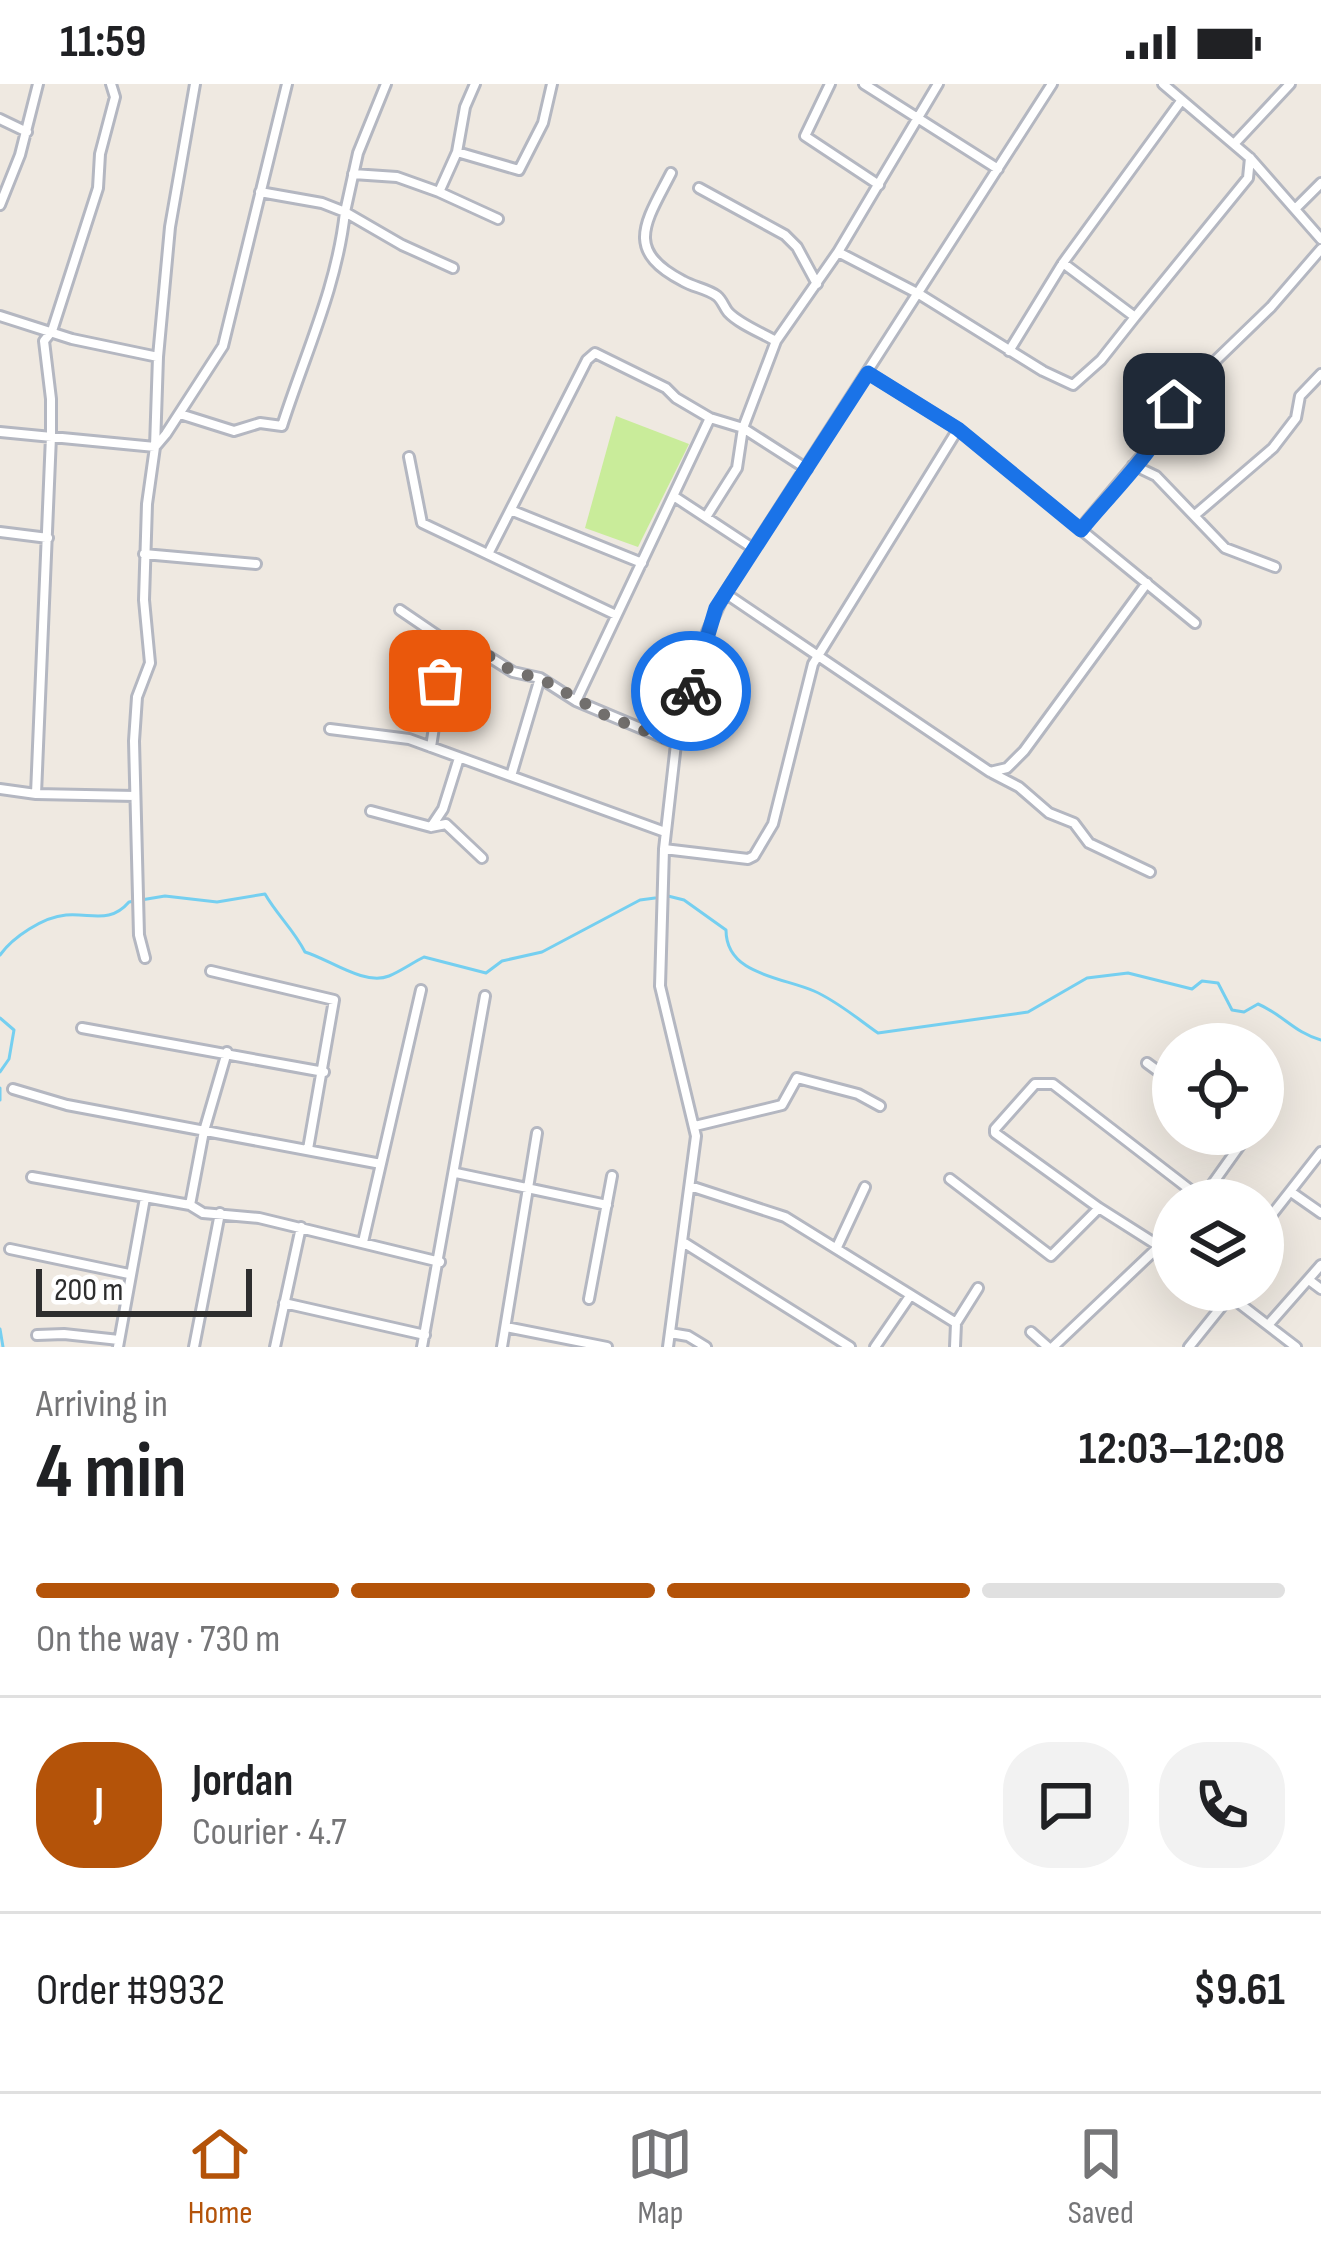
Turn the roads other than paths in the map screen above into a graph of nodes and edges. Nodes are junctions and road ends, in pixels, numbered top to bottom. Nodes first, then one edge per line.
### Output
1 (38, 84) edge
2 (111, 84) edge
3 (195, 84) edge
4 (287, 84) edge
5 (386, 84) edge
6 (475, 84) edge
7 (552, 84) edge
8 (830, 84) edge
9 (864, 84) edge
10 (938, 84) edge
11 (1052, 84) edge
12 (1163, 84) edge
13 (1291, 84) edge
14 (1175, 88) edge
15 (1181, 101) junction
16 (918, 118) junction
17 (0, 119) edge
18 (27, 132) junction
19 (1234, 144) junction
20 (457, 152) junction
21 (1250, 158) junction
22 (998, 170) junction
23 (671, 173) dead end
24 (353, 174) junction
25 (1248, 178) junction
26 (1272, 182) junction
27 (1321, 183) edge
28 (879, 185) junction
29 (699, 188) dead end
30 (439, 192) junction
31 (260, 193) junction
32 (0, 205) edge
33 (1296, 208) junction
34 (345, 212) junction
35 (498, 220) dead end
36 (1321, 239) edge
37 (1321, 249) edge
38 (838, 252) junction
39 (1063, 263) junction
40 (453, 268) dead end
41 (817, 284) junction
42 (919, 294) junction
43 (0, 316) edge
44 (1135, 317) junction
45 (52, 331) junction
46 (776, 341) junction
47 (1009, 351) junction
48 (158, 357) junction
49 (868, 373) junction
50 (1321, 374) edge
51 (180, 414) junction
52 (710, 418) junction
53 (743, 428) junction
54 (958, 429) junction
55 (0, 432) edge
56 (51, 436) junction
57 (155, 447) junction
58 (409, 457) dead end
59 (1133, 465) junction
60 (807, 469) junction
61 (675, 497) junction
62 (513, 512) junction
63 (1195, 514) junction
64 (706, 517) junction
65 (1081, 530) junction
66 (0, 532) edge
67 (48, 538) junction
68 (754, 549) junction
69 (144, 554) junction
70 (488, 554) junction
71 (642, 562) junction
72 (256, 564) dead end
73 (1275, 567) dead end
74 (1147, 584) junction
75 (725, 592) junction
76 (400, 610) dead end
77 (616, 615) junction
78 (1196, 623) dead end
79 (447, 641) junction
80 (818, 657) junction
81 (540, 678) junction
82 (576, 701) junction
83 (330, 729) dead end
84 (676, 743) junction
85 (430, 747) junction
86 (459, 758) junction
87 (1007, 767) junction
88 (990, 772) junction
89 (511, 776) junction
90 (1008, 781) junction
91 (0, 789) edge
92 (37, 794) junction
93 (135, 796) junction
94 (371, 811) dead end
95 (431, 827) junction
96 (665, 832) junction
97 (664, 849) junction
98 (482, 858) dead end
99 (1150, 872) dead end
100 (145, 958) dead end
101 (211, 971) dead end
102 (421, 990) dead end
103 (485, 996) dead end
104 (82, 1028) dead end
105 (227, 1052) junction
106 (1148, 1063) dead end
107 (1152, 1066) edge
108 (324, 1072) junction
109 (13, 1089) dead end
110 (880, 1106) dead end
111 (695, 1126) junction
112 (204, 1131) junction
113 (537, 1133) dead end
114 (308, 1149) junction
115 (1321, 1152) edge
116 (381, 1164) junction
117 (456, 1174) junction
118 (612, 1176) dead end
119 (32, 1177) dead end
120 (950, 1179) dead end
121 (1176, 1179) edge
122 (690, 1186) junction
123 (528, 1187) junction
124 (865, 1187) dead end
125 (1292, 1192) junction
126 (145, 1198) junction
127 (1284, 1201) edge
128 (190, 1205) junction
129 (607, 1205) junction
130 (1099, 1208) junction
131 (220, 1213) junction
132 (1321, 1213) edge
133 (301, 1227) junction
134 (1152, 1240) edge
135 (363, 1242) junction
136 (683, 1242) junction
137 (837, 1247) junction
138 (10, 1250) dead end
139 (1152, 1254) edge
140 (440, 1262) junction
141 (1321, 1265) edge
142 (129, 1274) junction
143 (1309, 1280) junction
144 (978, 1288) dead end
145 (1321, 1289) edge
146 (910, 1296) junction
147 (589, 1299) dead end
148 (284, 1303) junction
149 (1214, 1311) edge
150 (1251, 1311) edge
151 (956, 1323) junction
152 (1269, 1324) junction
153 (506, 1327) junction
154 (1031, 1332) dead end
155 (670, 1333) junction
156 (38, 1335) dead end
157 (425, 1336) junction
158 (118, 1344) edge
159 (1293, 1346) edge
160 (194, 1347) edge
161 (275, 1347) edge
162 (422, 1347) edge
163 (502, 1347) edge
164 (607, 1347) edge
165 (668, 1347) edge
166 (706, 1347) edge
167 (850, 1347) edge
168 (875, 1347) edge
169 (956, 1347) edge
170 (1050, 1347) edge
171 (1189, 1347) edge

1 - 18 street
2 - 45 street
3 - 48 street
4 - 31 street
5 - 24 street
6 - 20 street
7 - 20 street
8 - 28 street
9 - 16 street
10 - 16 street
11 - 22 street
12 - 14 street
13 - 19 street
14 - 15 street
15 - 19 street
15 - 39 street
16 - 22 street
16 - 28 street
17 - 18 street
18 - 32 street
19 - 21 street
20 - 30 street
21 - 25 street
21 - 26 street
22 - 42 street
23 - 46 street
24 - 30 street
24 - 34 street
25 - 26 street
25 - 44 street
26 - 33 street
27 - 33 street
28 - 38 street
29 - 41 street
30 - 35 street
31 - 34 street
31 - 51 street
33 - 36 street
34 - 40 street
34 - 51 street
37 - 59 street
38 - 41 street
38 - 42 street
39 - 44 street
39 - 47 street
41 - 46 street
42 - 47 street
42 - 49 street
43 - 45 street
44 - 47 street
45 - 48 street
45 - 56 street
46 - 53 street
48 - 57 street
49 - 54 street
49 - 60 street
50 - 63 street
51 - 57 street
52 - 53 street
52 - 61 street
52 - 62 street
53 - 60 street
53 - 64 street
54 - 65 street
54 - 80 street
55 - 56 street
56 - 57 street
56 - 67 street
57 - 69 street
58 - 70 street
59 - 63 street
59 - 65 street
60 - 68 street
61 - 64 street
61 - 71 street
62 - 70 street
62 - 71 street
63 - 73 street
64 - 68 street
65 - 74 street
66 - 67 street
67 - 92 street
68 - 75 street
69 - 72 street
69 - 93 street
70 - 77 street
71 - 77 street
74 - 78 street
74 - 87 street
75 - 80 street
75 - 84 street
76 - 79 street
77 - 82 street
79 - 81 street
79 - 85 street
80 - 88 street
80 - 97 street
81 - 82 street
81 - 89 street
82 - 84 street
83 - 85 street
84 - 96 street
85 - 86 street
86 - 89 street
86 - 95 street
87 - 88 street
87 - 90 street
88 - 90 street
89 - 96 street
90 - 99 street
91 - 92 street
92 - 93 street
93 - 100 street
94 - 95 street
95 - 98 street
96 - 97 street
97 - 111 street
101 - 108 street
102 - 116 street
103 - 117 street
104 - 105 street
105 - 108 street
105 - 112 street
106 - 107 street
108 - 114 street
109 - 112 street
110 - 111 street
111 - 122 street
112 - 114 street
112 - 128 street
113 - 123 street
114 - 116 street
115 - 125 street
116 - 135 street
117 - 123 street
117 - 140 street
118 - 129 street
119 - 126 street
120 - 130 street
121 - 130 street
122 - 136 street
122 - 137 street
123 - 129 street
123 - 153 street
124 - 137 street
125 - 127 street
125 - 132 street
126 - 128 street
126 - 142 street
128 - 131 street
129 - 147 street
130 - 134 street
131 - 133 street
131 - 160 street
133 - 135 street
133 - 148 street
135 - 140 street
136 - 155 street
136 - 167 street
137 - 146 street
138 - 142 street
139 - 170 street
140 - 157 street
141 - 143 street
142 - 158 street
143 - 145 street
143 - 152 street
144 - 151 street
146 - 151 street
146 - 168 street
148 - 157 street
148 - 161 street
149 - 171 street
150 - 152 street
151 - 169 street
152 - 159 street
153 - 163 street
153 - 164 street
154 - 170 street
155 - 165 street
155 - 166 street
156 - 158 street
157 - 162 street

